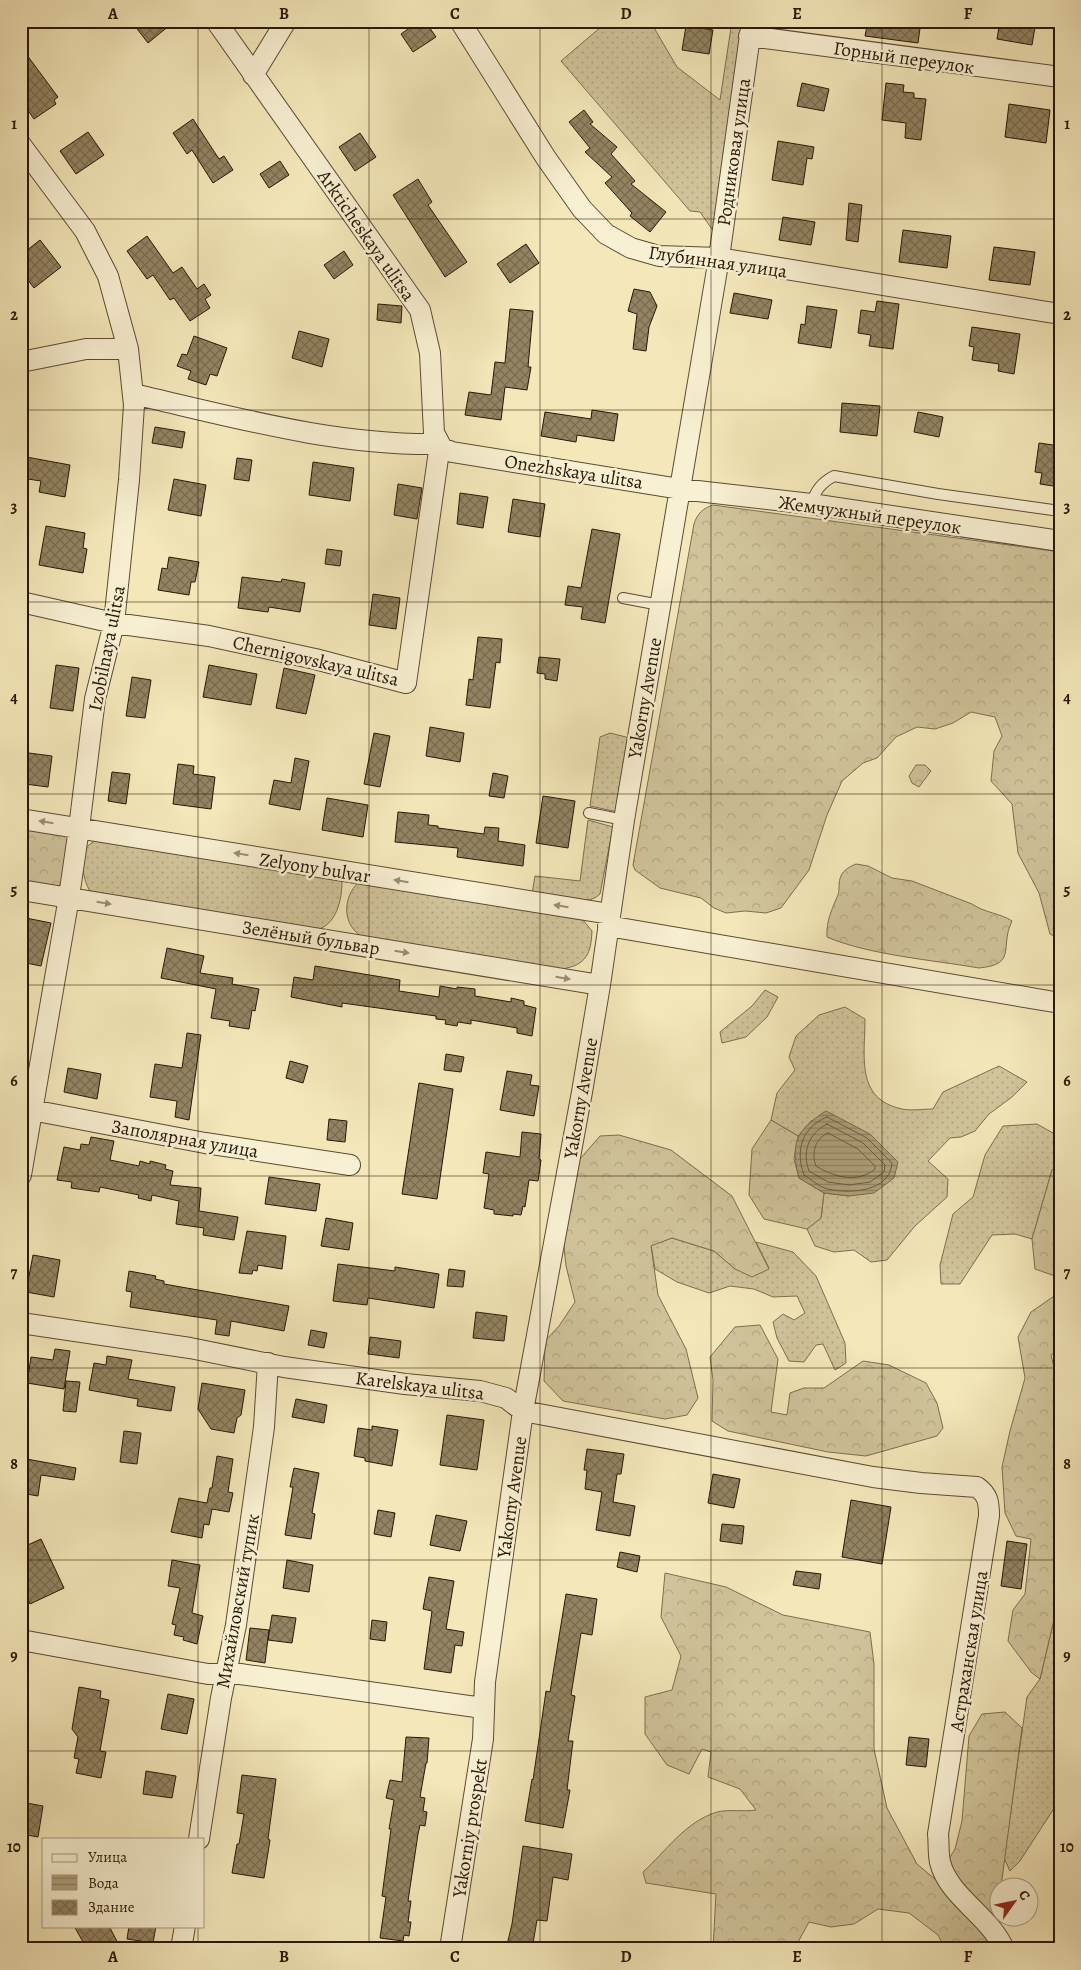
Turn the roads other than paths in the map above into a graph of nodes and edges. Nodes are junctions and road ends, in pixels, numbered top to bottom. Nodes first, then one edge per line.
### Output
1 (216, 21) edge
2 (286, 21) edge
3 (460, 21) edge
4 (750, 29) edge
5 (253, 75) junction
6 (1060, 77) edge
7 (21, 145) edge
8 (718, 258) junction
9 (1060, 314) edge
10 (128, 349) junction
11 (21, 362) edge
12 (133, 394) junction
13 (440, 444) junction
14 (680, 489) junction
15 (811, 504) junction
16 (1060, 511) edge
17 (1060, 541) edge
18 (623, 598) dead end
19 (21, 602) edge
20 (660, 605) junction
21 (114, 623) junction
22 (589, 812) dead end
23 (21, 819) edge
24 (624, 820) junction
25 (79, 828) junction
26 (21, 890) edge
27 (69, 897) junction
28 (609, 920) junction
29 (600, 984) junction
30 (1060, 1003) edge
31 (26, 1108) edge
32 (350, 1164) dead end
33 (21, 1175) edge
34 (21, 1322) edge
35 (268, 1363) junction
36 (523, 1410) junction
37 (873, 1477) joint
38 (21, 1640) edge
39 (226, 1674) junction
40 (483, 1708) junction
41 (198, 1838) edge
42 (185, 1928) edge
43 (181, 1949) edge
44 (450, 1949) edge
45 (1004, 1949) edge

1 - 5 street, Arkticheskaya ulitsa
2 - 5 street
3 - 8 street, Глубинная улица
4 - 6 street, Горный переулок
4 - 8 street, Родниковая улица
5 - 13 street, Arkticheskaya ulitsa
7 - 10 street, Izobilnaya ulitsa
8 - 9 street, Глубинная улица
8 - 14 street, Родниковая улица
10 - 11 street
10 - 12 street, Izobilnaya ulitsa
12 - 13 street
12 - 21 street, Izobilnaya ulitsa
13 - 14 street, Onezhskaya ulitsa
13 - 21 street, Chernigovskaya ulitsa
14 - 15 street, Жемчужный переулок
14 - 20 street, Yakorny Avenue
15 - 16 lane
15 - 17 street, Жемчужный переулок
18 - 20 lane
19 - 21 street, Chernigovskaya ulitsa
20 - 24 street, Yakorny Avenue
21 - 25 street, Izobilnaya ulitsa
22 - 24 lane
25 -> 23 street, Zelyony bulvar
24 - 28 street, Yakorny Avenue
25 - 27 street, Izobilnaya ulitsa
28 -> 25 street, Zelyony bulvar
26 - 27 street, Зелёный бульвар
27 -> 29 street, Зелёный бульвар
27 - 31 street, Izobilnaya ulitsa
28 - 29 street, Yakorny Avenue
28 - 30 street, Zelyony bulvar
29 - 36 street, Yakorny Avenue
31 - 32 street, Заполярная улица
31 - 33 street, Izobilnaya ulitsa
34 - 35 street, Karelskaya ulitsa
35 - 36 street, Karelskaya ulitsa
35 - 39 street, Михайловский тупик
36 - 37 street, Karelskaya ulitsa
36 - 40 street, Yakorny Avenue
37 - 45 street, Астраханская улица
38 - 39 street
39 - 40 street
39 - 41 street, Михайловский тупик
40 - 44 street, Yakorniy prospekt
42 - 43 street

